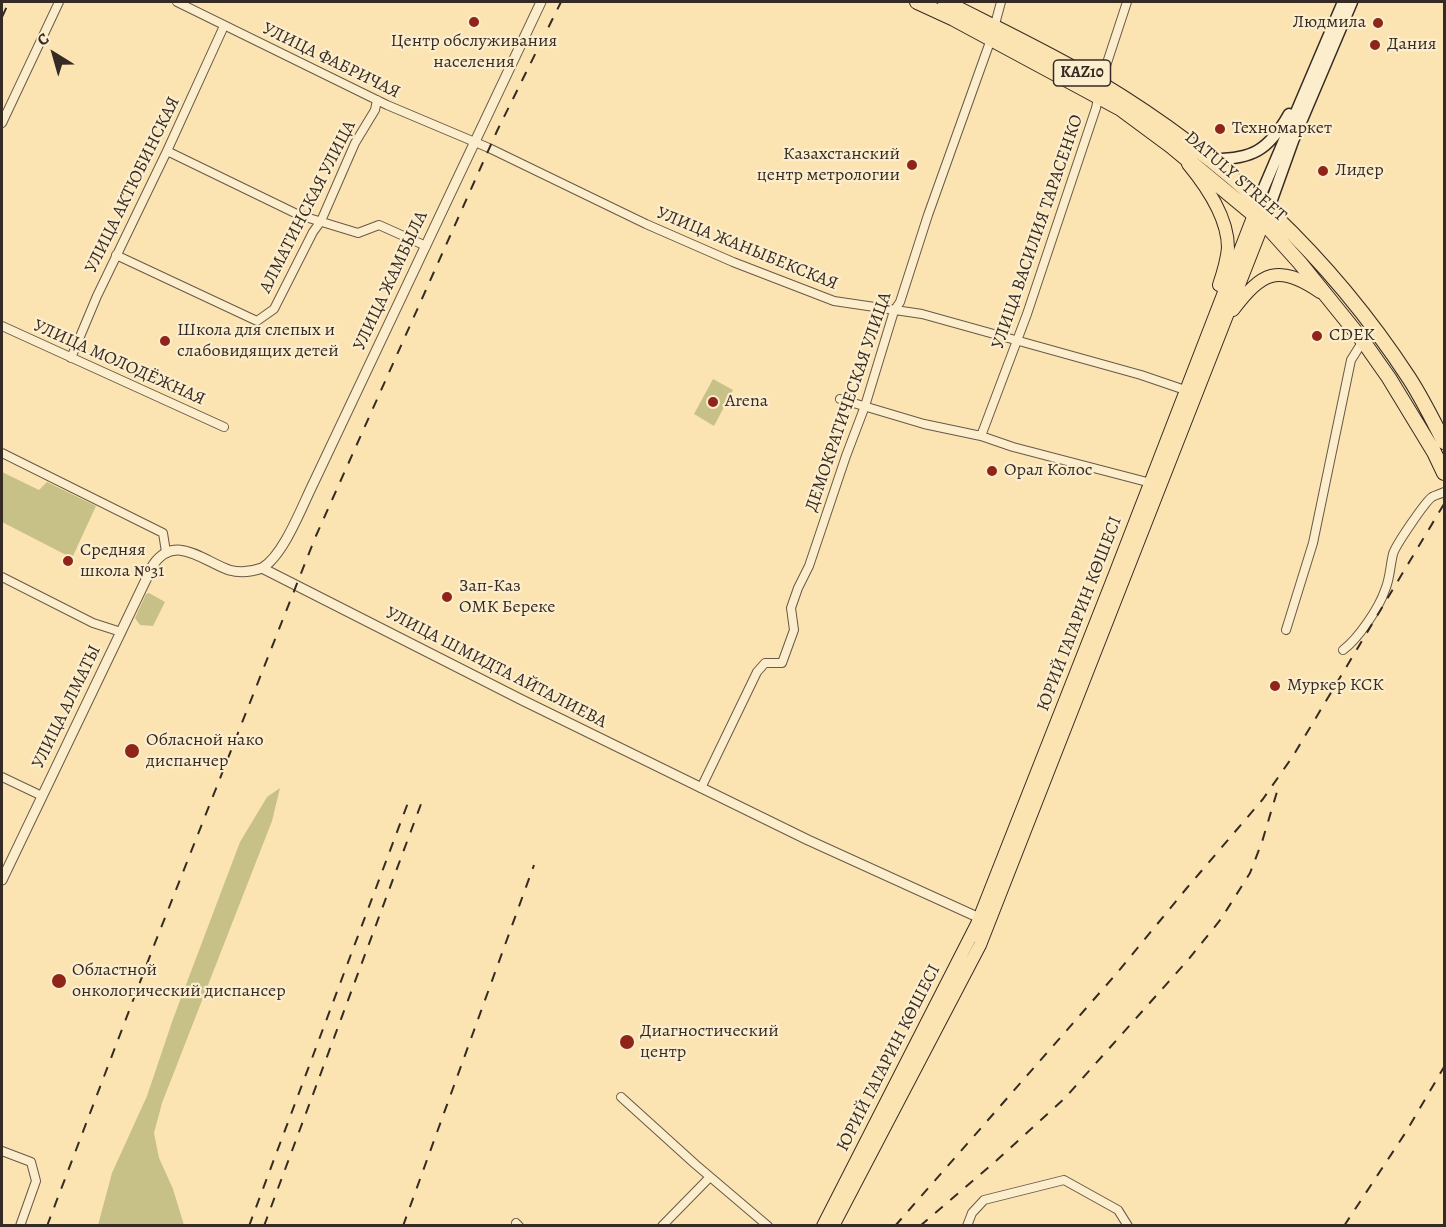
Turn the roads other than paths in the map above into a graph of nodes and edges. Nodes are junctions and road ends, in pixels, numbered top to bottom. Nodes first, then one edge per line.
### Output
1 (59, 2) edge
2 (177, 2) edge
3 (541, 2) edge
4 (917, 2) edge
5 (945, 2) edge
6 (1001, 2) edge
7 (1127, 2) edge
8 (1343, 2) edge
9 (1352, 2) edge
10 (224, 26) junction
11 (993, 33) junction
12 (1308, 83) junction
13 (1099, 89) junction
14 (377, 100) junction
15 (2, 123) edge
16 (474, 142) junction
17 (1171, 146) junction
18 (167, 151) junction
19 (1210, 159) junction
20 (1264, 204) junction
21 (1259, 218) junction
22 (321, 221) junction
23 (426, 246) junction
24 (116, 255) junction
25 (1340, 286) junction
26 (1327, 297) junction
27 (894, 311) junction
28 (1225, 320) junction
29 (2, 326) edge
30 (1210, 327) junction
31 (1017, 341) junction
32 (1363, 341) junction
33 (71, 358) junction
34 (1191, 392) junction
35 (840, 399) dead end
36 (866, 406) junction
37 (224, 427) dead end
38 (981, 436) junction
39 (1444, 441) edge
40 (2, 453) edge
41 (1444, 473) edge
42 (1150, 483) junction
43 (1444, 492) edge
44 (166, 552) junction
45 (262, 568) junction
46 (2, 577) edge
47 (1286, 630) dead end
48 (121, 632) junction
49 (1343, 650) dead end
50 (2, 777) edge
51 (701, 788) junction
52 (42, 796) junction
53 (2, 880) edge
54 (985, 920) junction
55 (621, 1097) dead end
56 (2, 1151) edge
57 (710, 1176) junction
58 (20, 1226) edge
59 (662, 1226) edge
60 (768, 1226) edge
61 (823, 1226) edge
62 (832, 1226) edge
63 (967, 1226) edge
64 (1128, 1226) edge

1 - 15 street
2 - 10 street, УЛИЦА ФАБРИЧАЯ
3 - 16 street, УЛИЦА ЖАМБЫЛА
4 - 11 highway, DATULY STREET / KAZ10
5 - 11 highway, DATULY STREET / KAZ10
6 - 11 street, ДЕМОКРАТИЧЕСКАЯ УЛИЦА
7 - 13 street, УЛИЦА ВАСИЛИЯ ТАРАСЕНКО
8 - 12 main road, ЮРИЙ ГАГАРИН КӨШЕСІ
9 - 20 main road, ЮРИЙ ГАГАРИН КӨШЕСІ
10 - 14 street, УЛИЦА ФАБРИЧАЯ
10 - 18 street, УЛИЦА АКТЮБИНСКАЯ
11 - 13 highway, DATULY STREET / KAZ10
11 - 27 street, ДЕМОКРАТИЧЕСКАЯ УЛИЦА
12 - 19 main road
12 - 20 main road, ЮРИЙ ГАГАРИН КӨШЕСІ
13 - 17 highway, DATULY STREET / KAZ10
13 - 19 highway, DATULY STREET / KAZ10
13 - 31 street, УЛИЦА ВАСИЛИЯ ТАРАСЕНКО
14 - 16 street, УЛИЦА ФАБРИЧАЯ
14 - 22 street, АЛМАТИНСКАЯ УЛИЦА
16 - 23 street, УЛИЦА ЖАМБЫЛА
16 - 27 street, УЛИЦА ЖАНЫБЕКСКАЯ
17 - 21 highway, DATULY STREET / KAZ10
17 - 30 main road
18 - 22 street
18 - 24 street, УЛИЦА АКТЮБИНСКАЯ
19 - 20 highway, DATULY STREET / KAZ10
20 - 21 main road, ЮРИЙ ГАГАРИН КӨШЕСІ
20 - 25 highway, DATULY STREET / KAZ10
21 - 26 highway, DATULY STREET / KAZ10
21 - 28 main road, ЮРИЙ ГАГАРИН КӨШЕСІ
21 - 30 main road, ЮРИЙ ГАГАРИН КӨШЕСІ
22 - 23 street
22 - 24 street, АЛМАТИНСКАЯ УЛИЦА
23 - 45 street, УЛИЦА ЖАМБЫЛА
24 - 33 street, УЛИЦА АКТЮБИНСКАЯ
25 - 26 highway
25 - 39 highway, DATULY STREET / KAZ10
26 - 28 main road
26 - 32 highway, DATULY STREET / KAZ10
27 - 31 street, УЛИЦА ЖАНЫБЕКСКАЯ
27 - 36 street, ДЕМОКРАТИЧЕСКАЯ УЛИЦА
28 - 34 main road, ЮРИЙ ГАГАРИН КӨШЕСІ
29 - 33 street, УЛИЦА МОЛОДЁЖНАЯ
30 - 34 main road, ЮРИЙ ГАГАРИН КӨШЕСІ
31 - 34 street, УЛИЦА ЖАНЫБЕКСКАЯ
31 - 38 street, УЛИЦА ВАСИЛИЯ ТАРАСЕНКО
32 - 41 highway, DATULY STREET / KAZ10
32 - 47 street
33 - 37 street, УЛИЦА МОЛОДЁЖНАЯ
34 - 42 main road, ЮРИЙ ГАГАРИН КӨШЕСІ
34 - 54 main road, ЮРИЙ ГАГАРИН КӨШЕСІ
35 - 36 street
36 - 38 street
36 - 51 street, ДЕМОКРАТИЧЕСКАЯ УЛИЦА
38 - 42 street
40 - 44 street
42 - 54 main road, ЮРИЙ ГАГАРИН КӨШЕСІ
43 - 49 street
44 - 45 street
44 - 48 street, УЛИЦА АЛМАТЫ
45 - 51 street, УЛИЦА ШМИДТА АЙТАЛИЕВА
46 - 48 street
48 - 52 street, УЛИЦА АЛМАТЫ
50 - 52 street
51 - 54 street, УЛИЦА ШМИДТА АЙТАЛИЕВА
52 - 53 street, УЛИЦА АЛМАТЫ
54 - 61 main road, ЮРИЙ ГАГАРИН КӨШЕСІ
54 - 62 main road, ЮРИЙ ГАГАРИН КӨШЕСІ
55 - 57 street
56 - 58 street
57 - 59 street
57 - 60 street
63 - 64 street

